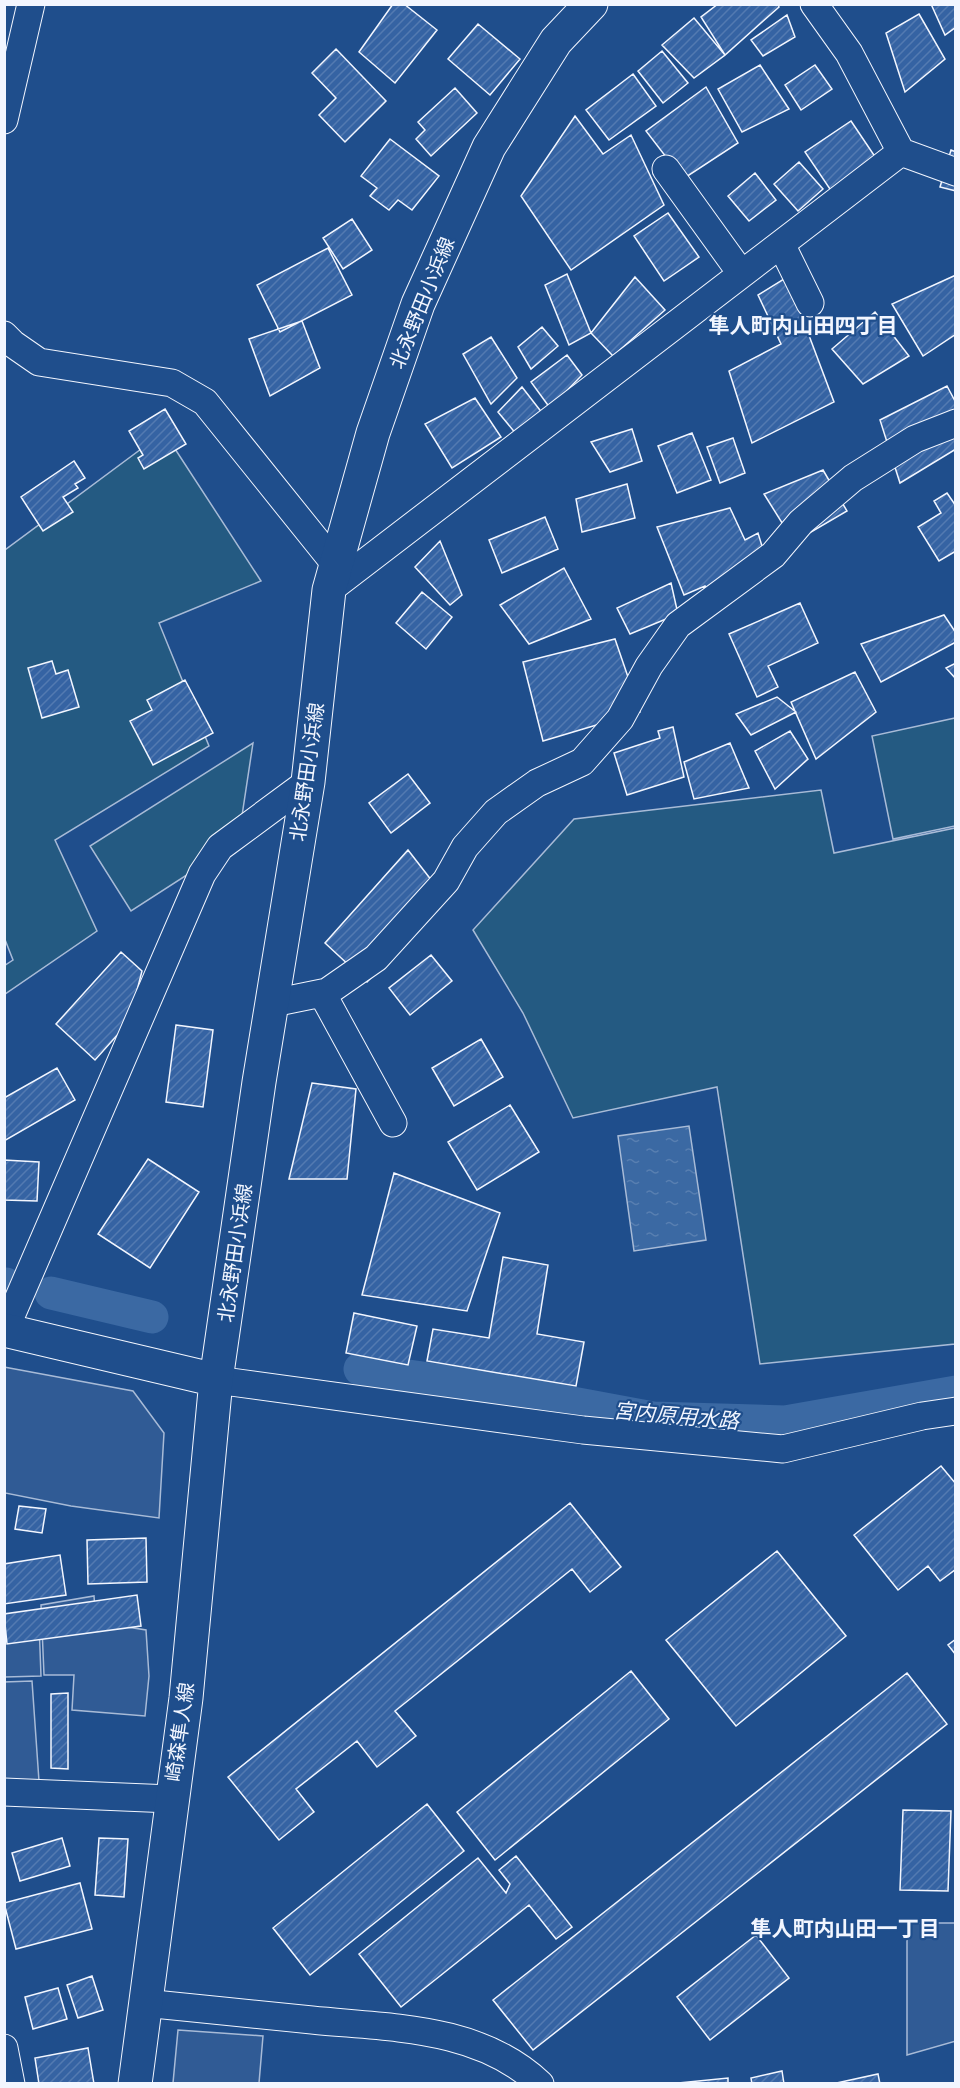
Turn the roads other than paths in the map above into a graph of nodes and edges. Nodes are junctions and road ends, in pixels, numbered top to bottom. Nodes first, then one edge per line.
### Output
1 (31, 4) edge
2 (591, 4) edge
3 (814, 4) edge
4 (4, 120) edge
5 (902, 152) junction
6 (666, 169) dead end
7 (956, 172) edge
8 (781, 244) junction
9 (741, 273) junction
10 (810, 303) dead end
11 (4, 334) edge
12 (956, 423) edge
13 (333, 578) junction
14 (308, 782) junction
15 (322, 993) junction
16 (273, 1003) junction
17 (393, 1123) dead end
18 (5, 1330) edge
19 (216, 1380) junction
20 (956, 1411) edge
21 (4, 1792) edge
22 (171, 1798) junction
23 (144, 2003) junction
24 (4, 2048) edge
25 (11, 2084) edge
26 (135, 2084) edge
27 (540, 2084) edge

1 - 4 street
2 - 13 main road, 北永野田小浜線
3 - 5 street
5 - 7 street
5 - 8 street
6 - 9 street
8 - 9 street
8 - 10 street
9 - 13 street
11 - 13 street
12 - 15 street
13 - 14 main road, 北永野田小浜線
14 - 16 main road, 北永野田小浜線
14 - 18 street
15 - 16 street
15 - 17 street
16 - 19 main road, 北永野田小浜線
18 - 19 main road
19 - 20 street
19 - 22 main road, 崎森隼人線
21 - 22 street
22 - 23 main road, 崎森隼人線
23 - 26 main road, 崎森隼人線
23 - 27 street
24 - 25 street

